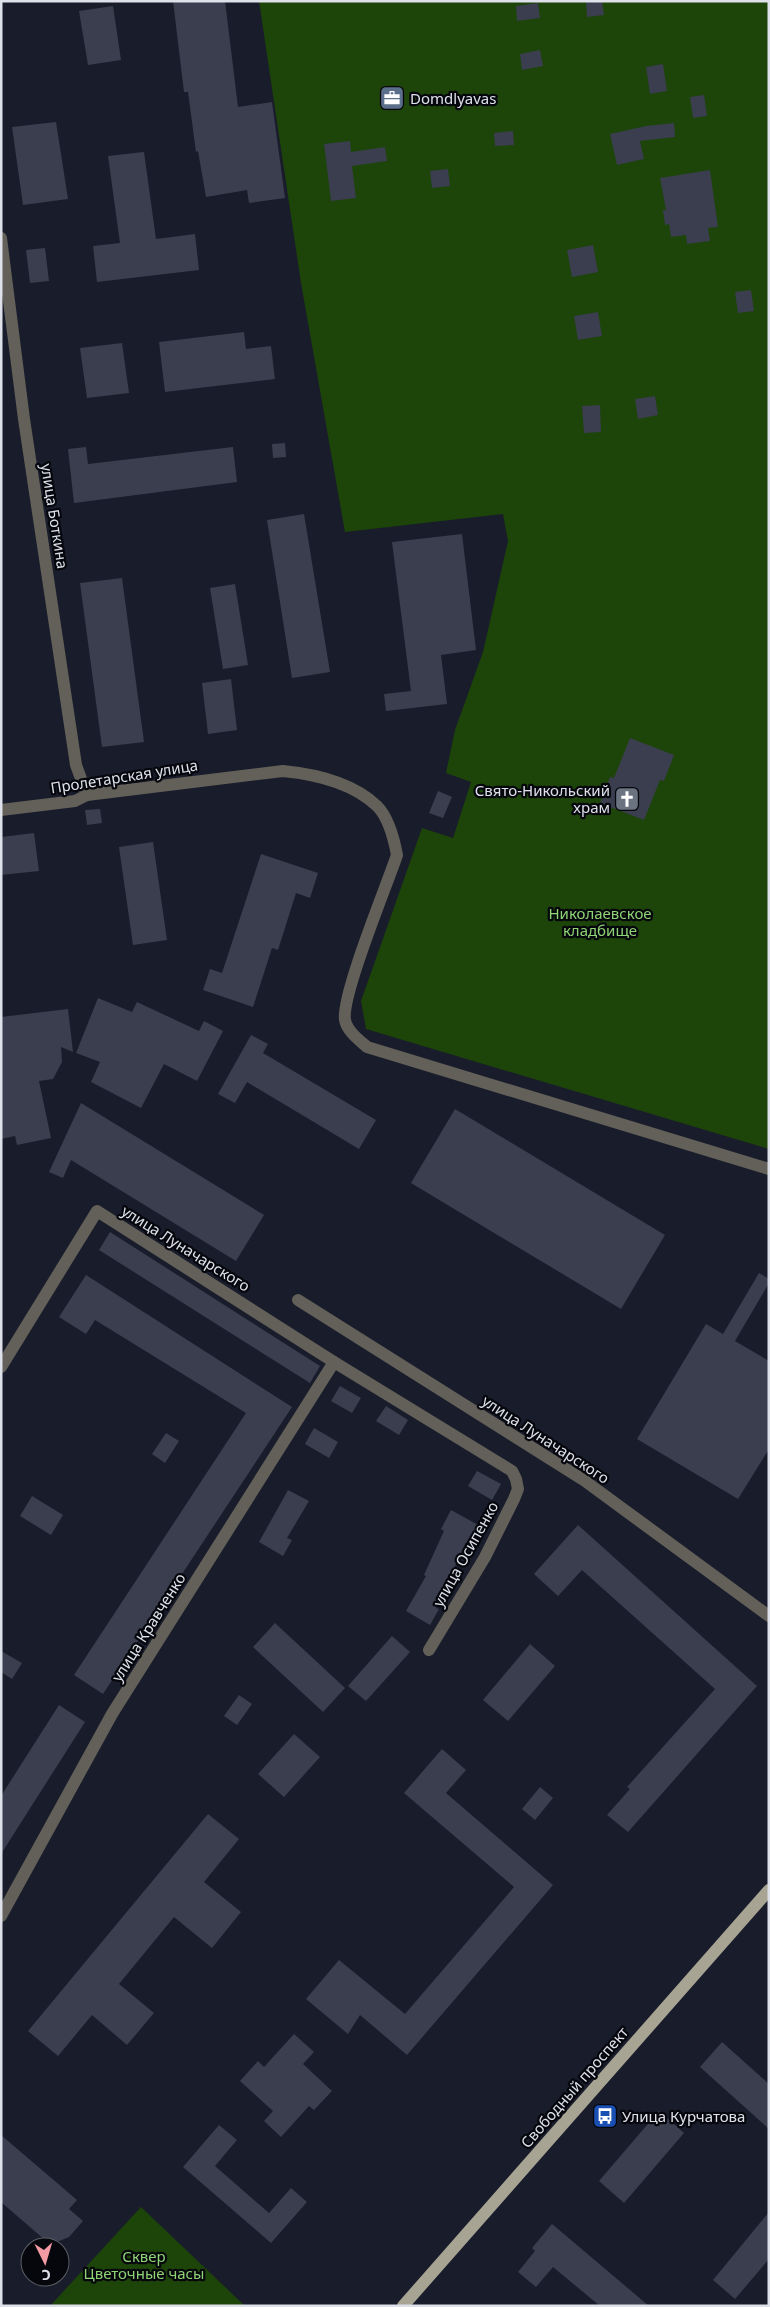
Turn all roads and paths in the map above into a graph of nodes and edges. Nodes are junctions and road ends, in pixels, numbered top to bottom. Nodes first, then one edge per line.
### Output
1 (1, 238) edge
2 (2, 255) edge
3 (87, 795) junction
4 (1, 810) edge
5 (769, 1169) edge
6 (298, 1300) dead end
7 (334, 1362) junction
8 (1, 1367) edge
9 (512, 1471) joint
10 (769, 1616) edge
11 (429, 1650) dead end
12 (769, 1890) edge
13 (1, 1916) edge
14 (403, 2306) edge

1 - 2 street, улица Боткина
2 - 3 street, улица Боткина
3 - 4 street, Пролетарская улица
3 - 5 street, Пролетарская улица
6 - 10 street, улица Луначарского
7 - 8 street, улица Луначарского
7 - 9 street, улица Луначарского
7 - 13 street, улица Кравченко
9 - 11 street, улица Осипенко
12 - 14 main road, Свободный проспект

